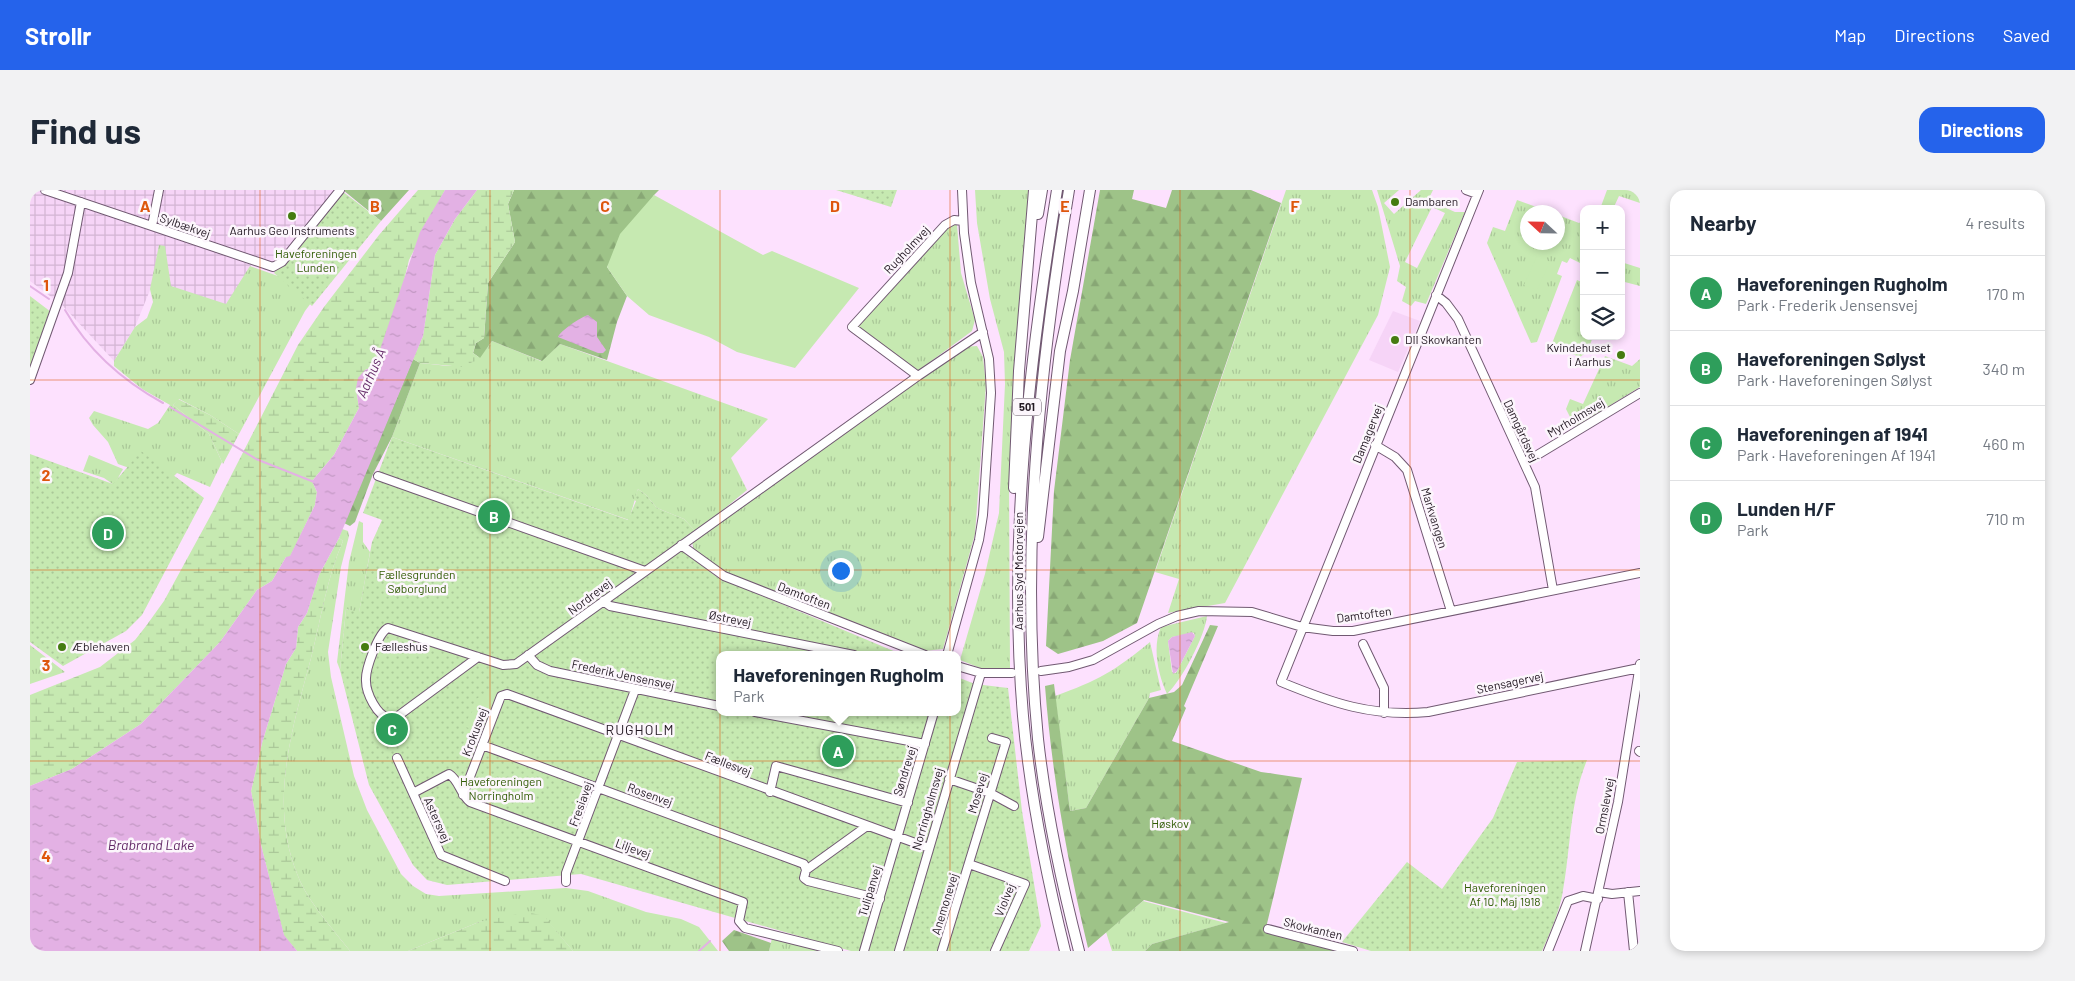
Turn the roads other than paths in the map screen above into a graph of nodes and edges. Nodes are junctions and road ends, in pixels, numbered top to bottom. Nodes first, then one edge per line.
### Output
1 (45, 190) edge
2 (159, 190) edge
3 (328, 190) edge
4 (962, 190) edge
5 (1034, 190) edge
6 (1042, 190) edge
7 (1057, 190) edge
8 (1069, 190) edge
9 (1090, 190) edge
10 (1466, 190) edge
11 (338, 191) edge
12 (1478, 192) edge
13 (81, 202) junction
14 (963, 222) junction
15 (152, 226) junction
16 (1436, 295) junction
17 (1024, 320) junction
18 (983, 332) junction
19 (918, 376) junction
20 (30, 380) edge
21 (1640, 393) edge
22 (1375, 446) junction
23 (1524, 463) junction
24 (378, 476) dead end
25 (681, 545) junction
26 (645, 571) junction
27 (1640, 573) edge
28 (1553, 590) junction
29 (603, 601) junction
30 (1451, 612) junction
31 (1031, 625) junction
32 (1018, 626) junction
33 (1302, 627) junction
34 (1363, 644) dead end
35 (834, 651) edge
36 (915, 651) edge
37 (947, 651) edge
38 (528, 656) junction
39 (478, 657) junction
40 (1640, 664) edge
41 (961, 667) edge
42 (1640, 668) edge
43 (1041, 671) dead end
44 (1012, 672) dead end
45 (981, 673) junction
46 (1281, 682) joint
47 (635, 690) junction
48 (520, 698) joint
49 (716, 705) edge
50 (1384, 713) junction
51 (776, 716) edge
52 (933, 716) edge
53 (619, 734) junction
54 (992, 738) dead end
55 (925, 744) junction
56 (482, 745) junction
57 (397, 758) dead end
58 (949, 779) junction
59 (599, 788) junction
60 (770, 792) junction
61 (413, 793) junction
62 (990, 793) junction
63 (463, 795) junction
64 (908, 803) junction
65 (1014, 806) dead end
66 (867, 826) junction
67 (898, 837) junction
68 (579, 841) junction
69 (928, 848) junction
70 (969, 864) junction
71 (805, 874) junction
72 (505, 881) dead end
73 (566, 882) dead end
74 (1640, 891) edge
75 (1628, 892) junction
76 (1598, 895) junction
77 (880, 898) junction
78 (1268, 929) dead end
79 (838, 951) edge
80 (864, 951) edge
81 (899, 951) edge
82 (942, 951) edge
83 (995, 951) edge
84 (1065, 951) edge
85 (1079, 951) edge
86 (1353, 951) edge
87 (1548, 951) edge
88 (1585, 951) edge
89 (1634, 951) edge

1 - 13 street, Sylbækvej
2 - 15 street
3 - 11 street
4 - 14 street
5 - 17 highway
6 - 17 highway
7 - 32 highway, Aarhus Syd Motorvejen / 501
8 - 31 highway, Aarhus Syd Motorvejen / 501
9 - 31 highway
10 - 12 street, Damagervej
11 - 15 street, Sylbækvej
12 - 16 street, Damagervej
13 - 15 street, Sylbækvej
13 - 20 street
14 - 18 street
14 - 19 street, Rugholmvej
16 - 22 street, Damagervej
16 - 23 street, Damgårdsvej
17 - 32 highway
18 - 19 street
18 - 37 street
19 - 25 street
21 - 23 street, Myrholmsvej
22 - 30 street, Markvangen
22 - 33 street, Damagervej
23 - 28 street, Damgårdsvej
24 - 26 street
25 - 26 street, Nordrevej
25 - 36 street, Damtoften
26 - 29 street, Nordrevej
27 - 28 street, Damtoften
28 - 30 street, Damtoften
29 - 35 street, Østrevej
29 - 38 street, Nordrevej
30 - 33 street, Damtoften
31 - 85 highway, Aarhus Syd Motorvejen / 501
32 - 84 highway, Aarhus Syd Motorvejen / 501
33 - 43 street, Damtoften
33 - 46 street, Damagervej
34 - 50 street
38 - 39 street, Nordrevej
38 - 47 street, Frederik Jensensvej
39 - 39 street
40 - 42 street, Ormslevvej
41 - 45 street
42 - 50 street, Stensagervej
42 - 76 street, Ormslevvej
44 - 45 street
45 - 58 street, Norringholmsvej
46 - 50 street, Stensagervej
47 - 49 street, Frederik Jensensvej
47 - 53 street, Fresiavej
48 - 53 street, Fællesvej
48 - 56 street, Krokusvej
51 - 55 street
52 - 55 street, Søndrevej
53 - 59 street, Fresiavej
53 - 60 street, Fællesvej
54 - 62 street, Mosevej
55 - 64 street, Søndrevej
56 - 59 street, Rosenvej
56 - 63 street, Krokusvej
57 - 61 street, Astersvej
58 - 62 street
58 - 69 street, Norringholmsvej
59 - 68 street, Fresiavej
59 - 71 street, Rosenvej
60 - 64 street
60 - 66 street, Fællesvej
61 - 63 street, Liljevej
61 - 72 street, Astersvej
62 - 65 street
62 - 70 street, Mosevej
63 - 68 street, Liljevej
64 - 67 street, Søndrevej
66 - 67 street, Fællesvej
66 - 71 street
67 - 69 street, Fællesvej
67 - 77 street, Tulipanvej
68 - 73 street, Fresiavej
68 - 79 street, Liljevej
69 - 81 street, Norringholmsvej
70 - 82 street, Anemonevej
70 - 83 street, Violvej
71 - 77 street
74 - 75 street
75 - 76 street
75 - 89 street
76 - 87 street
76 - 88 street, Ormslevvej
77 - 80 street, Tulipanvej
78 - 86 street, Skovkanten

